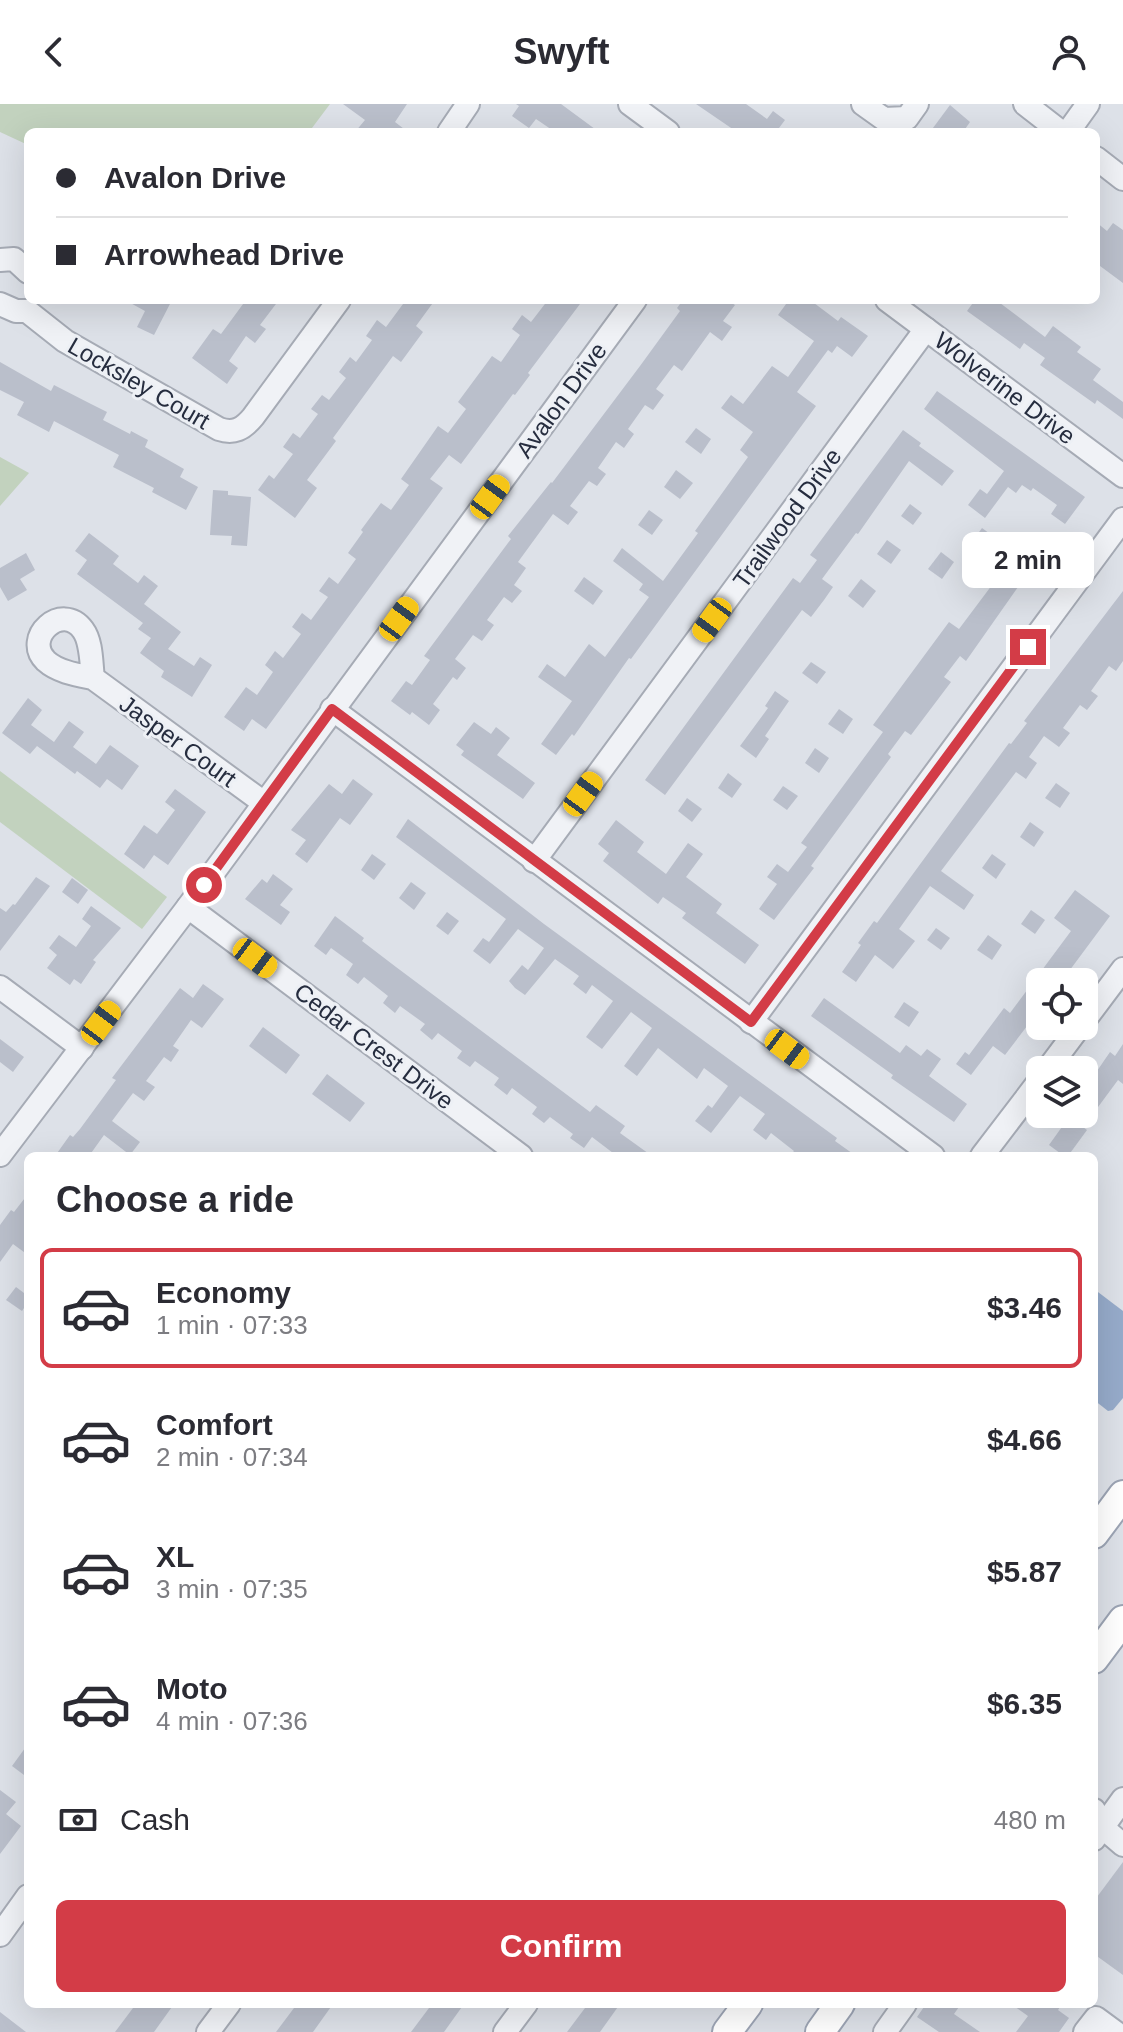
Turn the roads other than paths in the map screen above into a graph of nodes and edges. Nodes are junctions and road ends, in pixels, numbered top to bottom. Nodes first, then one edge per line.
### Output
1 (468, 104) edge
2 (630, 104) edge
3 (863, 104) edge
4 (917, 104) edge
5 (1025, 104) edge
6 (1088, 104) edge
7 (452, 128) edge
8 (663, 128) edge
9 (1056, 128) edge
10 (1071, 128) edge
11 (1100, 161) edge
12 (1123, 179) edge
13 (0, 260) edge
14 (24, 268) edge
15 (0, 304) edge
16 (336, 304) edge
17 (632, 304) edge
18 (892, 304) edge
19 (28, 306) edge
20 (926, 329) junction
21 (1123, 476) edge
22 (1123, 519) edge
23 (93, 678) dead end
24 (332, 709) junction
25 (264, 803) junction
26 (534, 861) junction
27 (188, 907) junction
28 (1123, 969) edge
29 (0, 987) edge
30 (1098, 1002) edge
31 (751, 1022) junction
32 (82, 1048) junction
33 (1026, 1098) edge
34 (516, 1152) edge
35 (928, 1152) edge
36 (985, 1152) edge
37 (0, 1155) edge
38 (1123, 1495) edge
39 (1098, 1529) edge
40 (1123, 1620) edge
41 (1098, 1654) edge
42 (1123, 1799) edge
43 (1098, 1819) edge
44 (1098, 1823) edge
45 (1123, 1845) edge
46 (24, 1902) edge
47 (0, 1935) edge
48 (226, 2008) edge
49 (523, 2008) edge
50 (745, 2008) edge
51 (837, 2008) edge
52 (902, 2008) edge
53 (1090, 2025) edge
54 (208, 2032) edge
55 (505, 2032) edge
56 (727, 2032) edge
57 (820, 2032) edge
58 (885, 2032) edge
59 (1115, 2032) edge

1 - 7 street
2 - 8 street
3 - 4 street
5 - 9 street
6 - 10 street
11 - 12 street
13 - 14 street
15 - 19 street, Locksley Court
16 - 19 street, Locksley Court
17 - 24 street, Avalon Drive
18 - 20 street, Wolverine Drive
20 - 21 street, Wolverine Drive
20 - 26 street, Trailwood Drive
22 - 31 street
23 - 25 street, Jasper Court
24 - 25 street, Avalon Drive
24 - 26 street
25 - 27 street, Avalon Drive
26 - 31 street
27 - 32 street, Avalon Drive
27 - 34 street, Cedar Crest Drive
28 - 30 street
29 - 32 street
31 - 35 street
32 - 37 street, Avalon Drive
33 - 36 street
38 - 39 main road
40 - 41 main road
42 - 43 street
44 - 45 street
46 - 47 street
48 - 54 street
49 - 55 street
50 - 56 main road
51 - 57 main road
52 - 58 street
53 - 59 street

